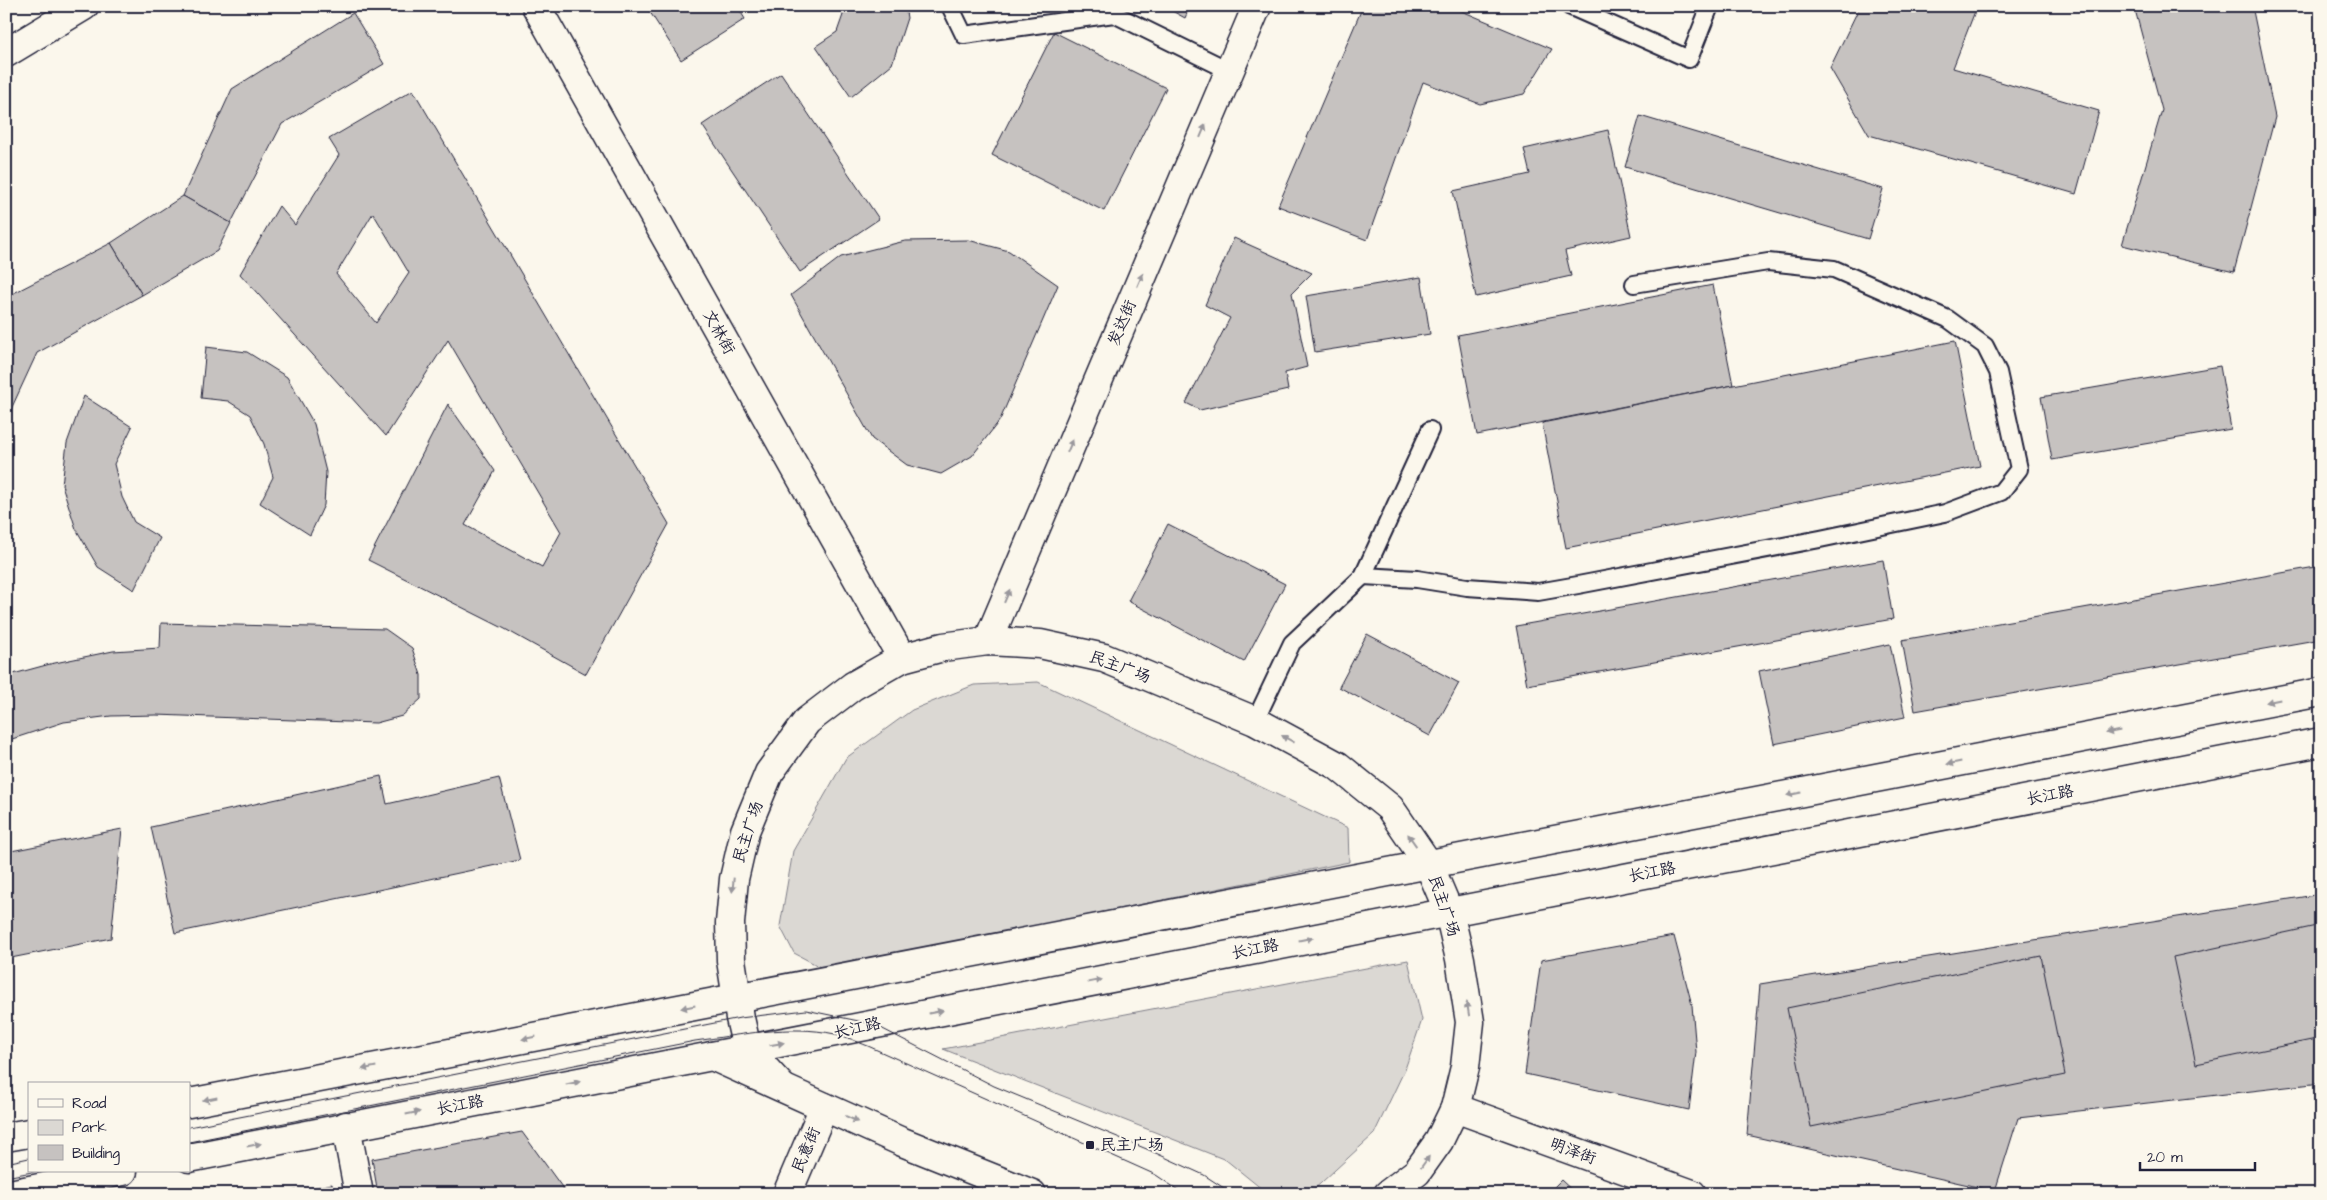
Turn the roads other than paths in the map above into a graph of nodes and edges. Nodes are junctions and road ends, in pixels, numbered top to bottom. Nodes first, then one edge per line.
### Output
1 (84, 6) edge
2 (536, 6) edge
3 (950, 6) edge
4 (1256, 6) edge
5 (1568, 6) edge
6 (1710, 6) edge
7 (6, 53) edge
8 (1228, 70) junction
9 (1634, 284) dead end
10 (1430, 430) dead end
11 (1363, 576) junction
12 (988, 641) junction
13 (902, 658) junction
14 (2321, 692) edge
15 (1255, 721) junction
16 (2321, 742) edge
17 (1429, 865) junction
18 (1449, 912) junction
19 (736, 998) junction
20 (747, 1049) junction
21 (712, 1056) junction
22 (782, 1087) junction
23 (190, 1103) edge
24 (824, 1107) junction
25 (1454, 1108) junction
26 (346, 1126) junction
27 (28, 1132) edge
28 (6, 1137) edge
29 (190, 1158) edge
30 (117, 1172) edge
31 (10, 1194) edge
32 (359, 1194) edge
33 (787, 1194) edge
34 (1032, 1194) edge
35 (1388, 1194) edge
36 (1692, 1194) edge

1 - 7 main road
2 - 13 main road, 文林街
3 - 8 lane
4 - 8 main road, 发达街
5 - 6 lane
12 -> 8 main road, 发达街
9 - 11 lane
10 - 11 lane
11 - 15 lane
12 - 13 main road, 民主广场
12 - 15 main road, 民主广场
13 -> 19 main road, 民主广场
14 -> 17 main road
17 -> 15 main road, 民主广场
16 - 18 main road, 长江路
17 - 18 main road, 民主广场
17 - 19 main road
20 -> 18 main road, 长江路
25 -> 18 main road, 民主广场
19 - 20 main road, 民主广场
19 -> 23 main road
20 - 21 main road, 长江路
20 - 22 main road, 民主广场
21 - 22 main road, 民主广场
26 -> 21 main road, 长江路
22 - 24 main road, 民主广场
24 - 33 main road, 民意街
24 -> 34 main road, 民主广场
35 -> 25 main road, 民主广场
25 - 36 main road, 明泽街
29 -> 26 main road, 长江路
26 - 32 main road
27 - 28 main road
30 - 31 main road

